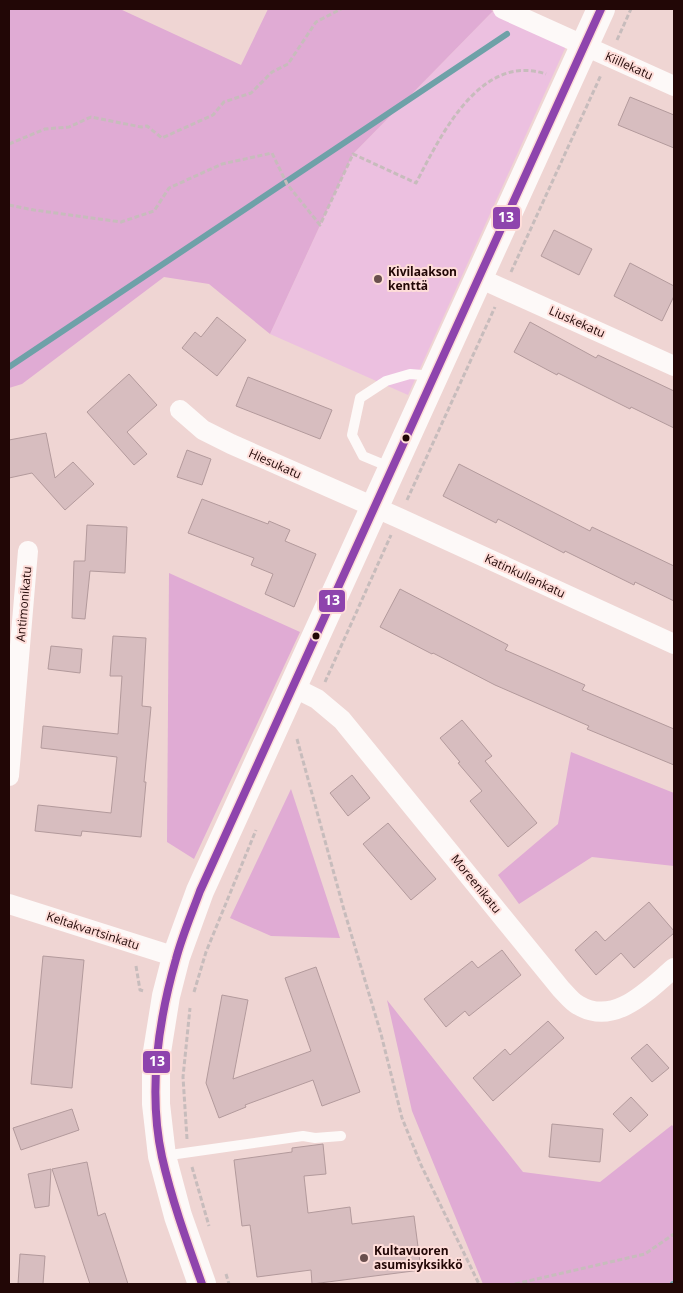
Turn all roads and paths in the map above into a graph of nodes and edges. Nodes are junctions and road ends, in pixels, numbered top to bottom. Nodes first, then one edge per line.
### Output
1 (340, 9) edge
2 (503, 9) edge
3 (601, 9) edge
4 (631, 9) edge
5 (584, 46) junction
6 (609, 57) junction
7 (568, 82) junction
8 (674, 86) edge
9 (593, 94) junction
10 (9, 144) edge
11 (9, 204) edge
12 (491, 283) junction
13 (674, 366) edge
14 (434, 376) junction
15 (180, 410) dead end
16 (392, 468) junction
17 (387, 513) junction
18 (28, 551) dead end
19 (674, 644) edge
20 (305, 693) junction
21 (301, 731) dead end
22 (297, 739) junction
23 (293, 748) dead end
24 (9, 776) edge
25 (257, 828) dead end
26 (9, 904) edge
27 (176, 957) junction
28 (131, 962) dead end
29 (674, 968) edge
30 (178, 999) junction
31 (341, 1136) dead end
32 (188, 1151) junction
33 (162, 1156) junction
34 (212, 1233) dead end
35 (674, 1234) edge
36 (224, 1267) dead end
37 (202, 1284) edge
38 (229, 1284) edge
39 (479, 1284) edge
40 (515, 1284) edge

1 - 10 path
2 - 5 street, Kiillekatu
3 - 5 street
4 - 6 path
5 - 6 street, Kiillekatu
5 - 7 street
6 - 8 street, Kiillekatu
6 - 9 path
7 - 9 path
7 - 11 path
7 - 12 street
9 - 12 path
12 - 13 street, Liuskekatu
12 - 14 street
12 - 17 path
14 - 16 street
14 - 16 lane
15 - 17 street, Hiesukatu
16 - 17 street
17 - 19 street, Katinkullankatu
17 - 20 street
17 - 20 path
18 - 24 street, Antimonikatu
20 - 27 street
20 - 29 street, Moreenikatu
21 - 22 path
22 - 23 path
22 - 39 path
25 - 30 path
26 - 27 street, Keltakvartsinkatu
27 - 30 street
28 - 30 path
30 - 32 path
30 - 33 street
31 - 32 lane
32 - 33 lane
32 - 34 path
33 - 37 street
35 - 40 path
36 - 38 path

